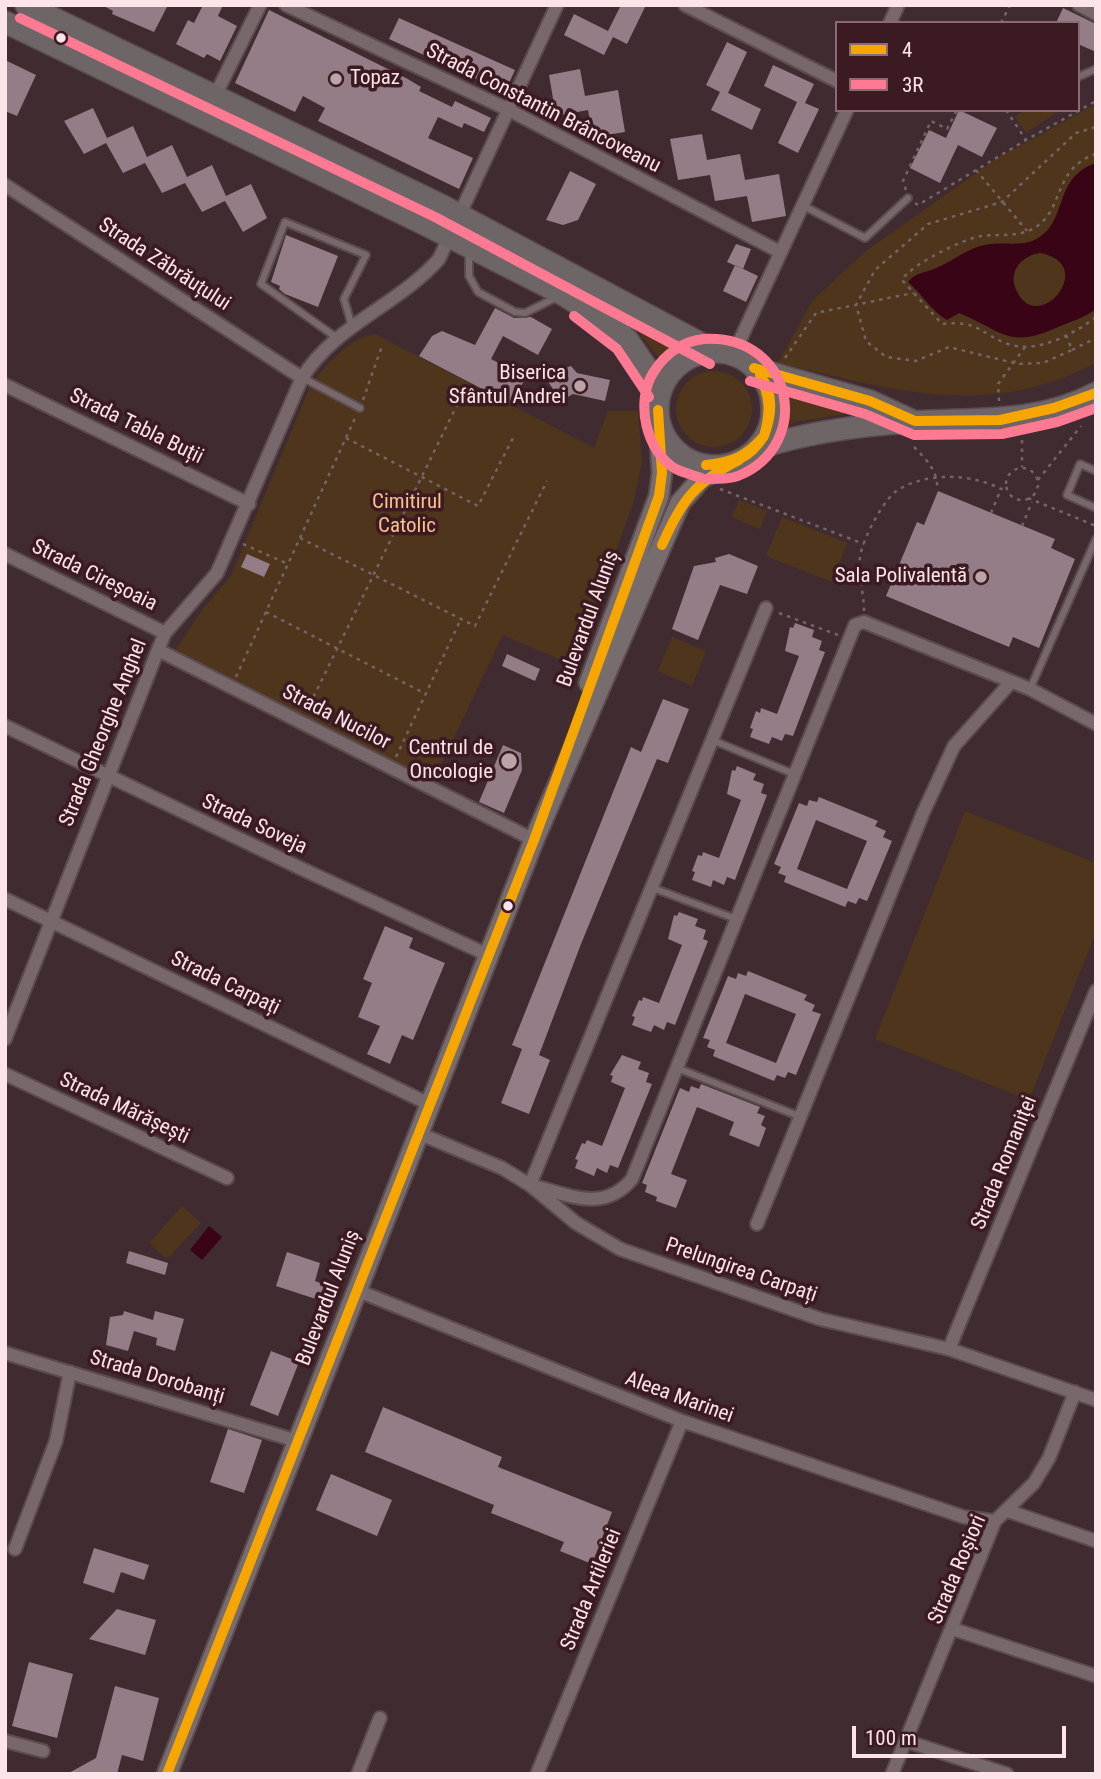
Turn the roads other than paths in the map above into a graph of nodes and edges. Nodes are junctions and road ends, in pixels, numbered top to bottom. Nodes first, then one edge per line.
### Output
1 (26, 5) edge
2 (260, 5) edge
3 (286, 5) edge
4 (557, 5) edge
5 (685, 5) edge
6 (898, 5) edge
7 (1079, 5) edge
8 (1096, 13) edge
9 (891, 21) edge
10 (5, 22) edge
11 (1096, 69) edge
12 (1080, 76) edge
13 (835, 80) edge
14 (215, 96) junction
15 (509, 110) junction
16 (845, 112) edge
17 (5, 185) edge
18 (908, 198) road end
19 (802, 205) junction
20 (459, 215) junction
21 (449, 236) junction
22 (469, 247) junction
23 (780, 252) junction
24 (562, 294) junction
25 (352, 326) junction
26 (338, 338) junction
27 (725, 354) junction
28 (764, 371) junction
29 (302, 377) junction
30 (5, 385) edge
31 (1096, 393) edge
32 (660, 400) junction
33 (360, 408) road end
34 (915, 421) junction
35 (748, 455) junction
36 (1096, 471) edge
37 (249, 503) junction
38 (1096, 508) edge
39 (1096, 539) edge
40 (5, 554) edge
41 (766, 608) road end
42 (165, 633) junction
43 (158, 650) junction
44 (1011, 682) junction
45 (1030, 689) junction
46 (1096, 724) edge
47 (5, 726) edge
48 (712, 740) junction
49 (794, 774) junction
50 (106, 776) junction
51 (534, 839) junction
52 (651, 887) junction
53 (5, 899) edge
54 (736, 919) junction
55 (51, 921) junction
56 (488, 955) junction
57 (1096, 991) edge
58 (5, 1040) edge
59 (677, 1068) junction
60 (5, 1074) edge
61 (429, 1104) junction
62 (801, 1117) junction
63 (418, 1133) junction
64 (227, 1178) dead end
65 (530, 1185) junction
66 (757, 1224) dead end
67 (356, 1290) junction
68 (949, 1349) junction
69 (5, 1353) edge
70 (70, 1372) junction
71 (1075, 1392) junction
72 (1096, 1400) edge
73 (682, 1420) junction
74 (297, 1441) junction
75 (1008, 1511) junction
76 (995, 1521) junction
77 (1096, 1541) edge
78 (15, 1549) dead end
79 (953, 1629) junction
80 (1096, 1676) edge
81 (380, 1718) dead end
82 (5, 1741) edge
83 (906, 1741) junction
84 (43, 1751) dead end
85 (167, 1774) edge
86 (358, 1774) edge
87 (537, 1774) edge
88 (892, 1774) edge
89 (1007, 1774) edge

1 - 14 main road
2 - 14 street
3 - 15 street, Strada Constantin Brâncoveanu
4 - 15 street, Strada Gheorghe Anghel
5 - 13 street
6 - 9 street
7 - 8 street
10 - 21 main road
11 - 12 lane
14 - 20 main road
15 - 20 street, Strada Gheorghe Anghel
15 - 23 street, Strada Constantin Brâncoveanu
16 - 19 street
17 - 29 street, Strada Zăbrăuțului
18 - 19 lane
19 - 23 street
20 - 21 street, Strada Gheorghe Anghel
20 - 27 main road
21 - 22 main road
21 - 25 street, Strada Gheorghe Anghel
22 - 24 main road
22 - 24 lane
23 - 27 street
24 - 32 main road
25 - 26 street, Strada Gheorghe Anghel
25 - 26 lane
26 - 29 street, Strada Gheorghe Anghel
27 - 28 main road
27 - 32 main road
28 - 34 main road
28 - 35 main road
29 - 33 lane
29 - 37 street, Strada Gheorghe Anghel
30 - 37 street, Strada Tabla Buții
31 - 34 main road
32 - 35 main road
32 - 51 main road, Bulevardul Aluniș
34 - 35 main road
35 - 51 main road, Bulevardul Aluniș
36 - 38 lane
37 - 42 street, Strada Gheorghe Anghel
39 - 45 lane
40 - 42 street, Strada Cireșoaia
41 - 48 street
42 - 43 street, Strada Gheorghe Anghel
43 - 50 street, Strada Gheorghe Anghel
43 - 51 street, Strada Nucilor
44 - 45 street
44 - 49 street
44 - 62 street
45 - 46 street
47 - 50 street, Strada Soveja
48 - 49 lane
48 - 52 street
49 - 54 street
50 - 55 street, Strada Gheorghe Anghel
50 - 56 street, Strada Soveja
51 - 56 main road, Bulevardul Aluniș
52 - 54 lane
52 - 65 street
53 - 55 street, Strada Carpați
54 - 59 street
55 - 58 street, Strada Gheorghe Anghel
55 - 61 street, Strada Carpați
56 - 61 main road, Bulevardul Aluniș
57 - 68 street, Strada Romaniței
59 - 62 lane
59 - 65 street
60 - 64 street, Strada Mărășești
61 - 63 main road, Bulevardul Aluniș
62 - 66 street
63 - 65 street, Prelungirea Carpați
63 - 67 main road, Bulevardul Aluniș
65 - 68 street, Prelungirea Carpați
67 - 73 street, Aleea Marinei
67 - 74 main road, Bulevardul Aluniș
68 - 71 street, Prelungirea Carpați
69 - 70 street, Strada Dorobanți
70 - 74 street, Strada Dorobanți
70 - 78 street
71 - 72 street, Prelungirea Carpați
71 - 75 street, Strada Roșiori
73 - 76 street, Aleea Marinei
73 - 87 street, Strada Artileriei
74 - 85 main road, Bulevardul Aluniș
75 - 76 street, Strada Roșiori
75 - 77 street
76 - 79 street, Strada Roșiori
79 - 80 street
79 - 83 street, Strada Roșiori
81 - 86 street
82 - 84 street
83 - 88 street, Strada Roșiori
83 - 89 street

